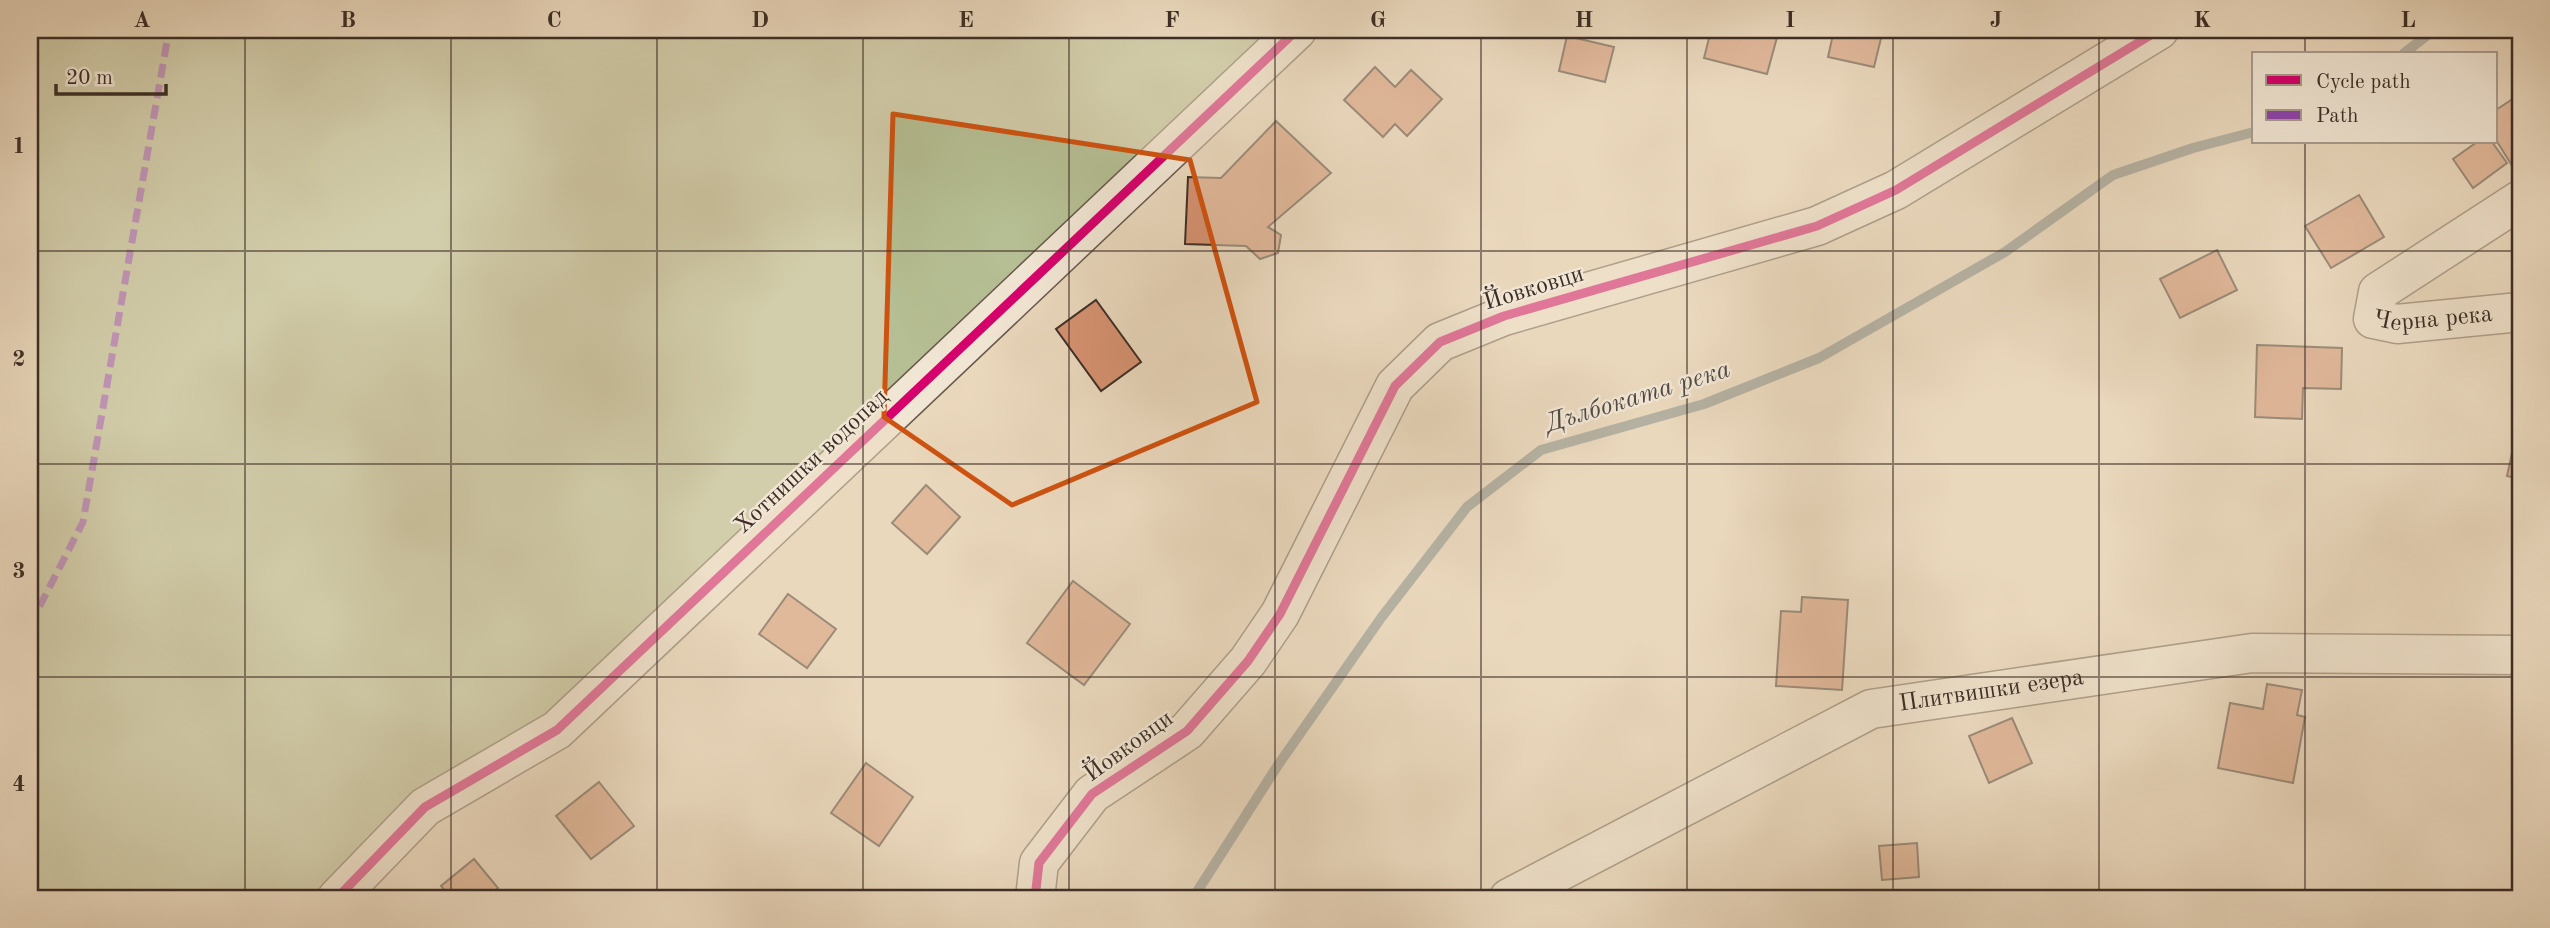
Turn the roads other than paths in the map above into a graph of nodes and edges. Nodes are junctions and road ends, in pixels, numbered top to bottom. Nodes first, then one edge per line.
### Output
1 (1297, 30) edge
2 (2159, 30) edge
3 (2520, 200) edge
4 (2520, 312) edge
5 (2520, 655) edge
6 (337, 898) edge
7 (1035, 898) edge
8 (1509, 898) edge

1 - 6 street, Хотнишки водопад
2 - 7 street, Йовковци
3 - 4 street, Черна река
5 - 8 street, Плитвишки езера

